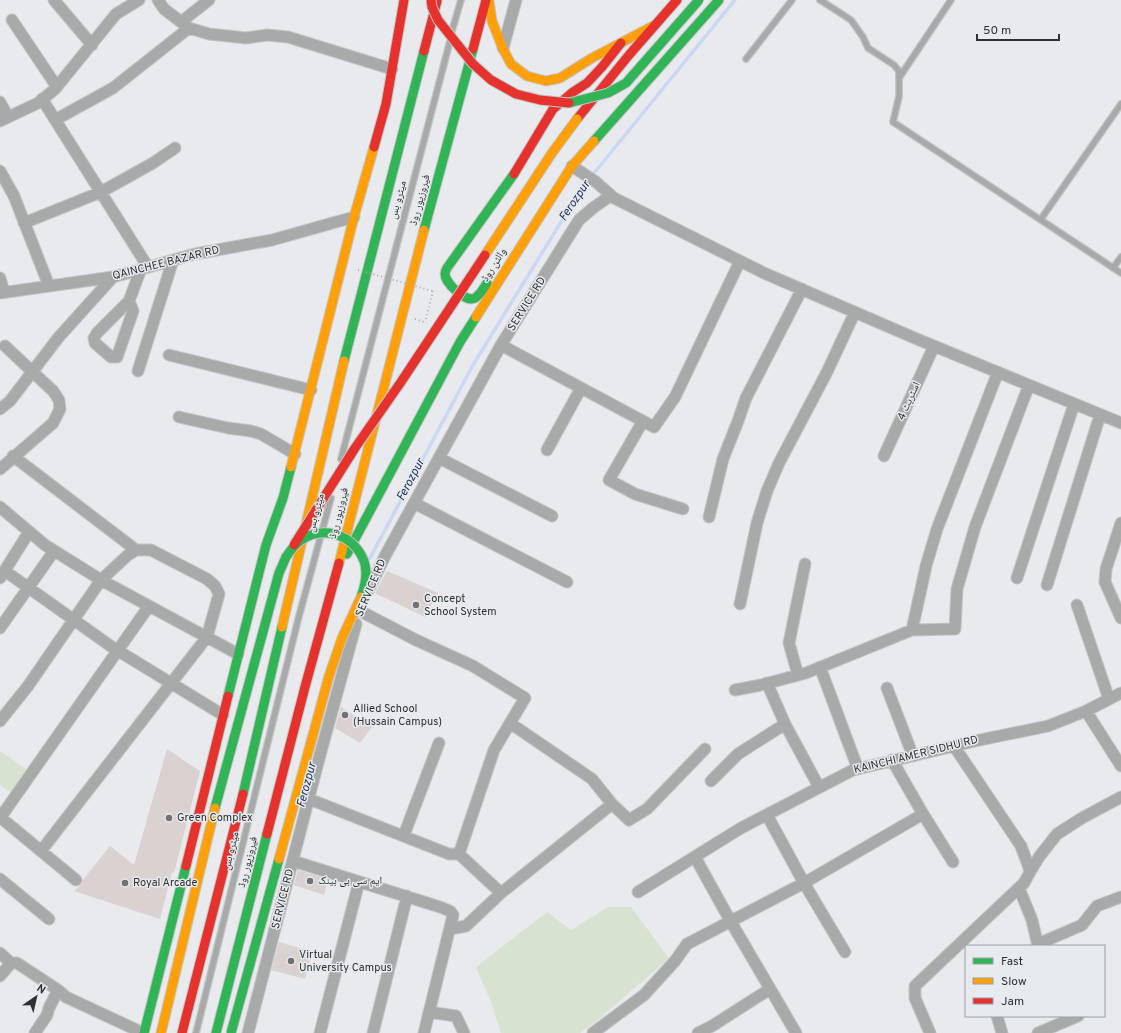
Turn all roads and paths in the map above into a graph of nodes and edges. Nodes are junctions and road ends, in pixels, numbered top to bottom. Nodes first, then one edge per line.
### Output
1 (54, 0) edge
2 (138, 0) edge
3 (158, 0) edge
4 (209, 0) edge
5 (404, 0) edge
6 (431, 0) edge
7 (437, 0) edge
8 (461, 0) edge
9 (487, 0) edge
10 (516, 0) edge
11 (677, 0) edge
12 (699, 0) edge
13 (719, 0) edge
14 (792, 0) edge
15 (820, 0) edge
16 (951, 0) edge
17 (12, 20) dead end
18 (185, 24) junction
19 (654, 26) junction
20 (622, 42) junction
21 (92, 45) junction
22 (503, 49) junction
23 (746, 59) dead end
24 (392, 69) junction
25 (899, 79) junction
26 (57, 87) junction
27 (42, 99) junction
28 (0, 102) edge
29 (1121, 104) edge
30 (4, 119) edge
31 (55, 120) junction
32 (175, 148) dead end
33 (572, 166) junction
34 (0, 171) edge
35 (101, 192) junction
36 (552, 195) junction
37 (610, 196) junction
38 (540, 197) dead end
39 (354, 217) junction
40 (1041, 219) junction
41 (24, 223) junction
42 (1121, 257) edge
43 (173, 260) junction
44 (740, 261) junction
45 (144, 268) junction
46 (1113, 268) junction
47 (358, 270) dead end
48 (1121, 273) edge
49 (491, 274) dead end
50 (113, 277) junction
51 (0, 278) edge
52 (49, 286) junction
53 (802, 289) junction
54 (2, 293) edge
55 (129, 301) junction
56 (855, 312) junction
57 (425, 322) dead end
58 (501, 345) junction
59 (5, 346) dead end
60 (934, 346) junction
61 (169, 355) dead end
62 (32, 371) junction
63 (138, 371) dead end
64 (998, 372) junction
65 (1029, 385) junction
66 (581, 388) junction
67 (310, 390) junction
68 (1074, 404) junction
69 (0, 409) edge
70 (1100, 415) junction
71 (179, 417) dead end
72 (643, 422) junction
73 (1121, 423) edge
74 (547, 450) dead end
75 (295, 454) junction
76 (13, 456) junction
77 (884, 456) dead end
78 (439, 458) junction
79 (0, 469) edge
80 (414, 503) junction
81 (0, 507) edge
82 (683, 509) dead end
83 (552, 516) dead end
84 (709, 517) dead end
85 (1121, 523) edge
86 (29, 532) junction
87 (136, 550) junction
88 (54, 551) junction
89 (286, 556) junction
90 (805, 564) dead end
91 (2, 574) edge
92 (336, 574) junction
93 (1017, 578) dead end
94 (101, 580) junction
95 (567, 582) dead end
96 (1047, 586) dead end
97 (28, 588) junction
98 (740, 604) dead end
99 (1077, 605) dead end
100 (150, 606) junction
101 (360, 611) junction
102 (1121, 618) edge
103 (74, 620) junction
104 (0, 628) edge
105 (912, 630) junction
106 (207, 637) junction
107 (119, 651) junction
108 (238, 654) junction
109 (820, 667) junction
110 (798, 675) junction
111 (172, 683) junction
112 (767, 683) junction
113 (887, 688) dead end
114 (735, 690) dead end
115 (1121, 693) edge
116 (1109, 699) junction
117 (1086, 711) junction
118 (223, 714) junction
119 (0, 721) edge
120 (510, 723) junction
121 (785, 724) junction
122 (439, 743) dead end
123 (954, 746) junction
124 (705, 748) dead end
125 (913, 756) junction
126 (892, 760) junction
127 (1121, 766) edge
128 (858, 769) junction
129 (711, 781) dead end
130 (819, 787) junction
131 (1121, 797) edge
132 (309, 799) junction
133 (612, 804) junction
134 (923, 814) junction
135 (767, 815) junction
136 (0, 817) edge
137 (404, 835) junction
138 (41, 851) junction
139 (459, 854) junction
140 (695, 857) junction
141 (293, 861) junction
142 (954, 862) dead end
143 (1030, 872) junction
144 (0, 880) edge
145 (76, 880) dead end
146 (359, 882) junction
147 (804, 883) junction
148 (1019, 888) junction
149 (638, 892) dead end
150 (501, 893) junction
151 (407, 896) junction
152 (1121, 897) edge
153 (49, 919) dead end
154 (731, 922) junction
155 (450, 930) junction
156 (964, 944) edge
157 (1038, 945) edge
158 (845, 952) dead end
159 (0, 954) edge
160 (11, 963) junction
161 (0, 976) edge
162 (770, 989) junction
163 (58, 990) junction
164 (429, 1012) junction
165 (997, 1017) edge
166 (1066, 1018) edge
167 (35, 1033) edge
168 (144, 1033) edge
169 (161, 1033) edge
170 (182, 1033) edge
171 (196, 1033) edge
172 (216, 1033) edge
173 (231, 1033) edge
174 (248, 1033) edge
175 (320, 1033) edge
176 (372, 1033) edge
177 (424, 1033) edge
178 (464, 1033) edge
179 (593, 1033) edge
180 (698, 1033) edge
181 (796, 1033) edge
182 (930, 1033) edge
183 (1002, 1033) edge
184 (1038, 1033) edge

1 - 21 street
2 - 21 street
3 - 18 street
4 - 18 street
5 - 24 main road
6 - 12 main road, bridge
7 - 170 main road, فیروزپور روڈ
8 - 171 lane, میٹرو بس
9 - 22 main road
9 - 92 main road, فیروزپور روڈ
10 - 22 street
11 - 19 main road
13 - 33 main road, والٹن روڈ
14 - 23 lane
15 - 25 lane
16 - 25 lane
17 - 26 street
18 - 24 street
18 - 31 street
19 - 20 main road
19 - 89 main road, bridge
20 - 22 main road
20 - 49 main road
21 - 26 street
24 - 39 main road
25 - 40 lane
26 - 27 street
27 - 30 street
27 - 31 street
28 - 30 street
29 - 40 lane
31 - 35 street
32 - 35 street
33 - 36 main road, والٹن روڈ
33 - 37 street
34 - 41 street
35 - 41 street
35 - 45 street
36 - 38 main road
36 - 92 main road, والٹن روڈ
37 - 44 street
37 - 58 street, SERVICE RD
39 - 43 street, QAINCHEE BAZAR RD
39 - 67 main road
40 - 46 lane
41 - 52 street
42 - 46 lane
43 - 45 street, QAINCHEE BAZAR RD
43 - 63 street
44 - 53 street
44 - 72 street
45 - 50 street, QAINCHEE BAZAR RD
45 - 55 street
46 - 48 lane
47 - 57 path, bridge
50 - 52 street, QAINCHEE BAZAR RD
50 - 62 street
51 - 54 street
52 - 54 street, QAINCHEE BAZAR RD
53 - 56 street
53 - 84 street
55 - 55 street
56 - 60 street
56 - 98 street
58 - 66 street
58 - 78 street, SERVICE RD
59 - 62 street
60 - 64 street
60 - 77 street, اسٹریٹ 4
61 - 67 street
62 - 69 street
62 - 76 street
64 - 65 street
64 - 105 street
65 - 68 street
65 - 105 street
66 - 72 street
66 - 74 street
67 - 75 main road
68 - 70 street
68 - 93 street
70 - 73 street
70 - 96 street
71 - 75 street
72 - 82 street
75 - 108 main road
76 - 79 street
76 - 87 street
78 - 80 street, SERVICE RD
78 - 83 street
80 - 95 street
80 - 101 street, SERVICE RD
81 - 86 street
85 - 102 street
86 - 88 street
86 - 91 street
87 - 94 street
87 - 106 street
88 - 94 street
88 - 97 street
89 - 169 main road
89 - 173 main road, bridge
90 - 110 street
91 - 97 street
92 - 172 main road, فیروزپور روڈ
94 - 100 street
94 - 103 street
97 - 103 street
97 - 104 street
99 - 116 street
100 - 106 street
100 - 107 street
101 - 120 street
101 - 132 street, SERVICE RD
103 - 107 street
103 - 119 street
105 - 109 street
106 - 108 street
106 - 111 street
107 - 111 street
107 - 136 street
108 - 118 main road
109 - 110 street
109 - 128 street
110 - 112 street
111 - 118 street
111 - 138 street
112 - 114 street
112 - 121 street
113 - 125 street
115 - 116 street, KAINCHI AMER SIDHU RD
116 - 117 street, KAINCHI AMER SIDHU RD
117 - 123 street, KAINCHI AMER SIDHU RD
117 - 127 street
118 - 168 main road
120 - 133 street
120 - 139 street
121 - 129 street
121 - 130 street
122 - 137 street
123 - 125 street, KAINCHI AMER SIDHU RD
123 - 143 street
124 - 133 street
125 - 126 street, KAINCHI AMER SIDHU RD
126 - 128 street, KAINCHI AMER SIDHU RD
126 - 134 street
128 - 130 street, KAINCHI AMER SIDHU RD
130 - 135 street, KAINCHI AMER SIDHU RD
131 - 143 street
132 - 137 street
132 - 141 street, SERVICE RD
133 - 150 street
134 - 142 street
134 - 147 street
135 - 140 street, KAINCHI AMER SIDHU RD
135 - 147 street
136 - 138 street
137 - 139 street
138 - 145 street
139 - 150 street
140 - 149 street, KAINCHI AMER SIDHU RD
140 - 154 street
141 - 146 street
141 - 174 street, SERVICE RD
143 - 148 street
144 - 153 street
146 - 151 street
146 - 175 street
147 - 154 street
147 - 158 street
148 - 156 street
148 - 157 street
150 - 155 street
151 - 155 street
151 - 176 street
152 - 157 street
154 - 162 street
154 - 179 street
155 - 164 street
156 - 182 street
159 - 160 street
160 - 161 street
160 - 163 street
162 - 180 street
162 - 181 street
163 - 167 street
163 - 168 street
164 - 177 street
164 - 178 street
165 - 183 street
166 - 184 street

